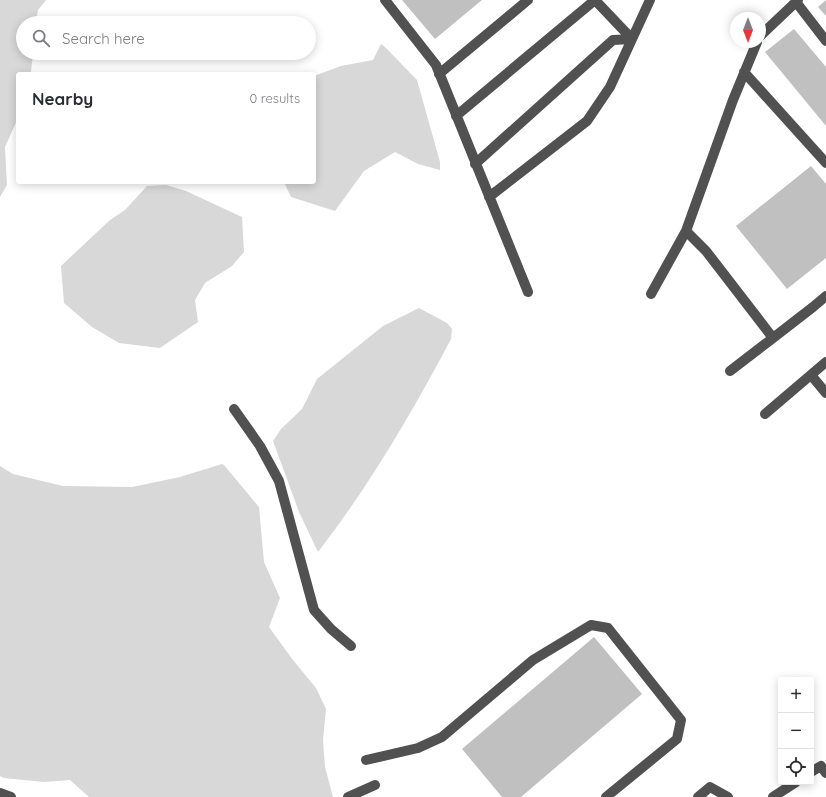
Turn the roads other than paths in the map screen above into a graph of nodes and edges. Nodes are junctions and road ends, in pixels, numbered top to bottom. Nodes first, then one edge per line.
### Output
1 (385, 0) edge
2 (528, 0) edge
3 (595, 0) edge
4 (650, 0) edge
5 (797, 1) edge
6 (766, 30) edge
7 (632, 39) junction
8 (826, 41) edge
9 (754, 48) edge
10 (744, 72) junction
11 (439, 74) junction
12 (456, 116) junction
13 (826, 163) edge
14 (475, 164) junction
15 (489, 197) junction
16 (686, 231) junction
17 (528, 292) dead end
18 (651, 294) dead end
19 (826, 296) edge
20 (773, 338) junction
21 (826, 362) edge
22 (730, 371) dead end
23 (811, 375) junction
24 (826, 393) edge
25 (234, 409) dead end
26 (766, 414) dead end
27 (351, 646) dead end
28 (366, 760) dead end
29 (814, 770) edge
30 (826, 773) edge
31 (374, 784) dead end
32 (791, 785) edge
33 (0, 793) edge
34 (11, 797) edge
35 (348, 797) edge
36 (606, 797) edge
37 (698, 797) edge
38 (728, 797) edge
39 (773, 797) edge

1 - 11 lane
2 - 11 lane
3 - 7 lane
3 - 12 lane
4 - 7 lane
5 - 6 lane
5 - 8 lane
7 - 14 lane
7 - 15 lane
9 - 10 lane
10 - 13 lane
10 - 16 lane
11 - 12 lane
12 - 14 lane
14 - 15 lane
15 - 17 lane
16 - 18 lane
16 - 20 lane
19 - 20 lane
20 - 22 lane
21 - 23 lane
23 - 24 lane
23 - 26 lane
25 - 27 lane
28 - 36 lane
29 - 30 lane
31 - 35 lane
32 - 39 lane
33 - 34 lane
37 - 38 lane

